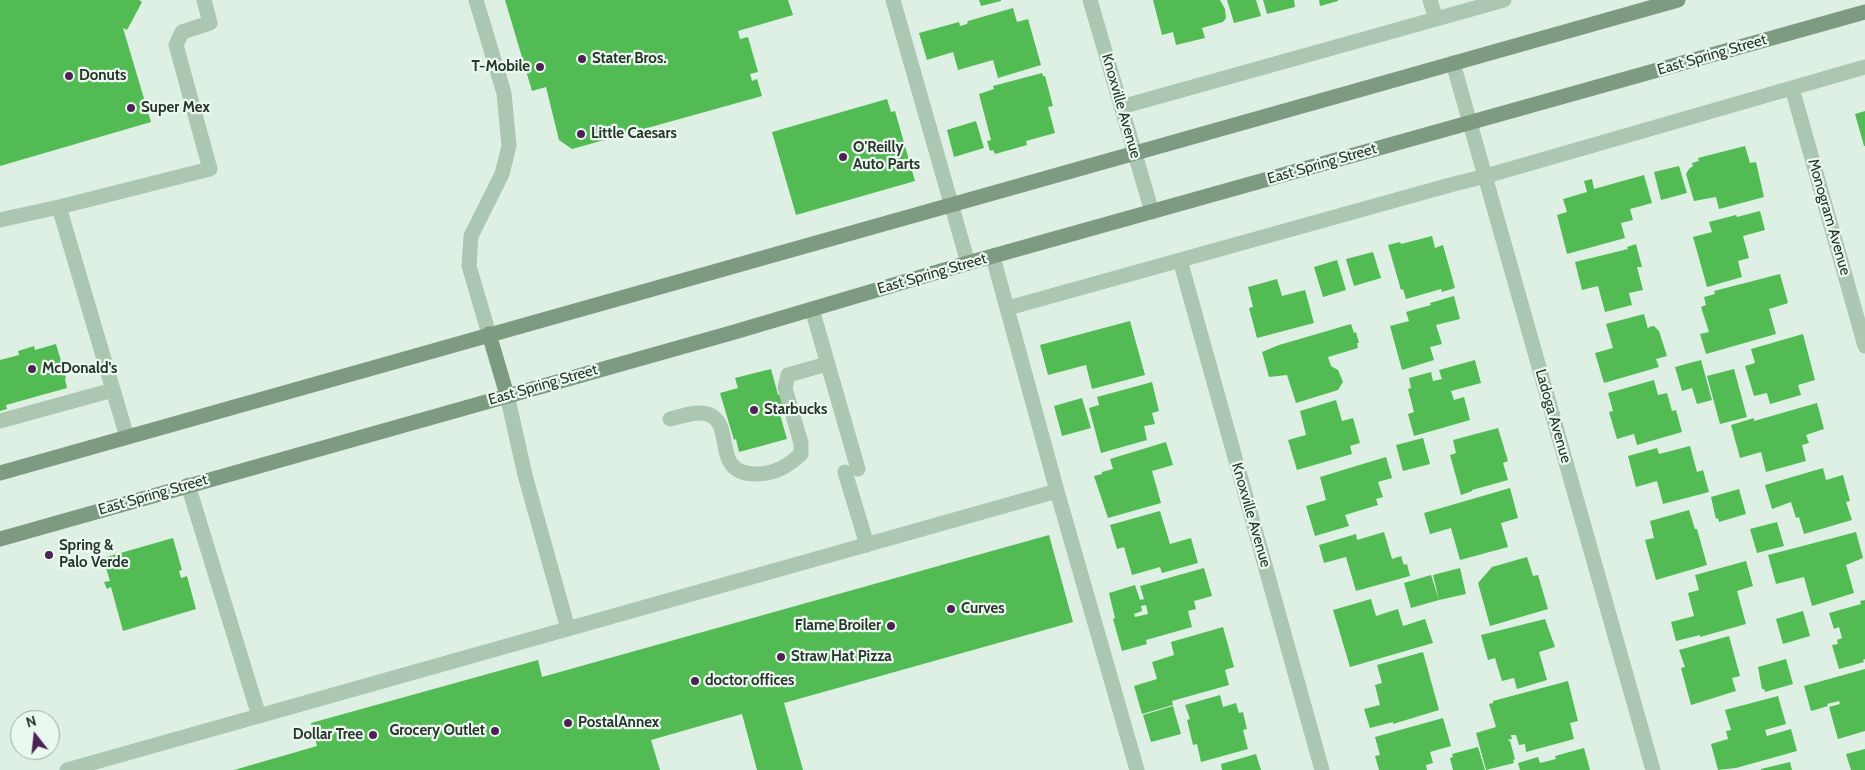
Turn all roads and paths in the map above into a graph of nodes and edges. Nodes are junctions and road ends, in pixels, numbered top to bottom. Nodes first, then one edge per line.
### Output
1 (204, 0) edge
2 (476, 0) edge
3 (893, 0) edge
4 (1090, 0) edge
5 (1430, 0) edge
6 (1504, 0) edge
7 (1678, 0) edge
8 (1865, 12) edge
9 (1436, 19) junction
10 (1453, 63) junction
11 (1865, 67) edge
12 (1792, 88) junction
13 (1122, 107) junction
14 (1470, 122) junction
15 (1135, 152) junction
16 (1486, 176) junction
17 (951, 204) junction
18 (59, 207) junction
19 (1152, 212) junction
20 (0, 220) edge
21 (993, 256) junction
22 (1180, 260) junction
23 (968, 263) junction
24 (1008, 308) junction
25 (812, 309) junction
26 (489, 334) junction
27 (1865, 346) edge
28 (827, 364) junction
29 (113, 390) junction
30 (506, 395) junction
31 (670, 419) dead end
32 (0, 422) edge
33 (127, 437) junction
34 (0, 473) edge
35 (188, 485) junction
36 (1057, 491) junction
37 (0, 539) edge
38 (867, 545) junction
39 (568, 630) junction
40 (259, 716) junction
41 (67, 770) edge
42 (1137, 770) edge
43 (1322, 770) edge
44 (1653, 770) edge

1 - 18 street
2 - 26 street
3 - 17 street
4 - 13 street, Knoxville Avenue
5 - 9 street
6 - 9 street
7 - 10 main road
8 - 14 main road, East Spring Street
9 - 13 street
10 - 14 street, Ladoga Avenue
10 - 15 main road
11 - 12 street
12 - 16 street
12 - 27 street, Monogram Avenue
13 - 15 street, Knoxville Avenue
14 - 16 street, Ladoga Avenue
14 - 19 main road, East Spring Street
15 - 17 main road
15 - 19 street, Knoxville Avenue
16 - 22 street
16 - 44 street, Ladoga Avenue
17 - 23 street
17 - 26 main road
18 - 20 street
18 - 29 street
19 - 21 main road, East Spring Street
21 - 23 main road, East Spring Street
21 - 24 street
22 - 24 street
22 - 43 street, Knoxville Avenue
23 - 25 main road, East Spring Street
24 - 36 street
25 - 28 street
25 - 30 main road, East Spring Street
26 - 30 main road
26 - 33 main road
28 - 31 street
28 - 38 street
29 - 32 street
29 - 33 street
30 - 35 main road, East Spring Street
30 - 39 street
33 - 34 main road
35 - 37 main road, East Spring Street
35 - 40 street
36 - 38 street
36 - 42 street
38 - 39 street
39 - 40 street
40 - 41 street

